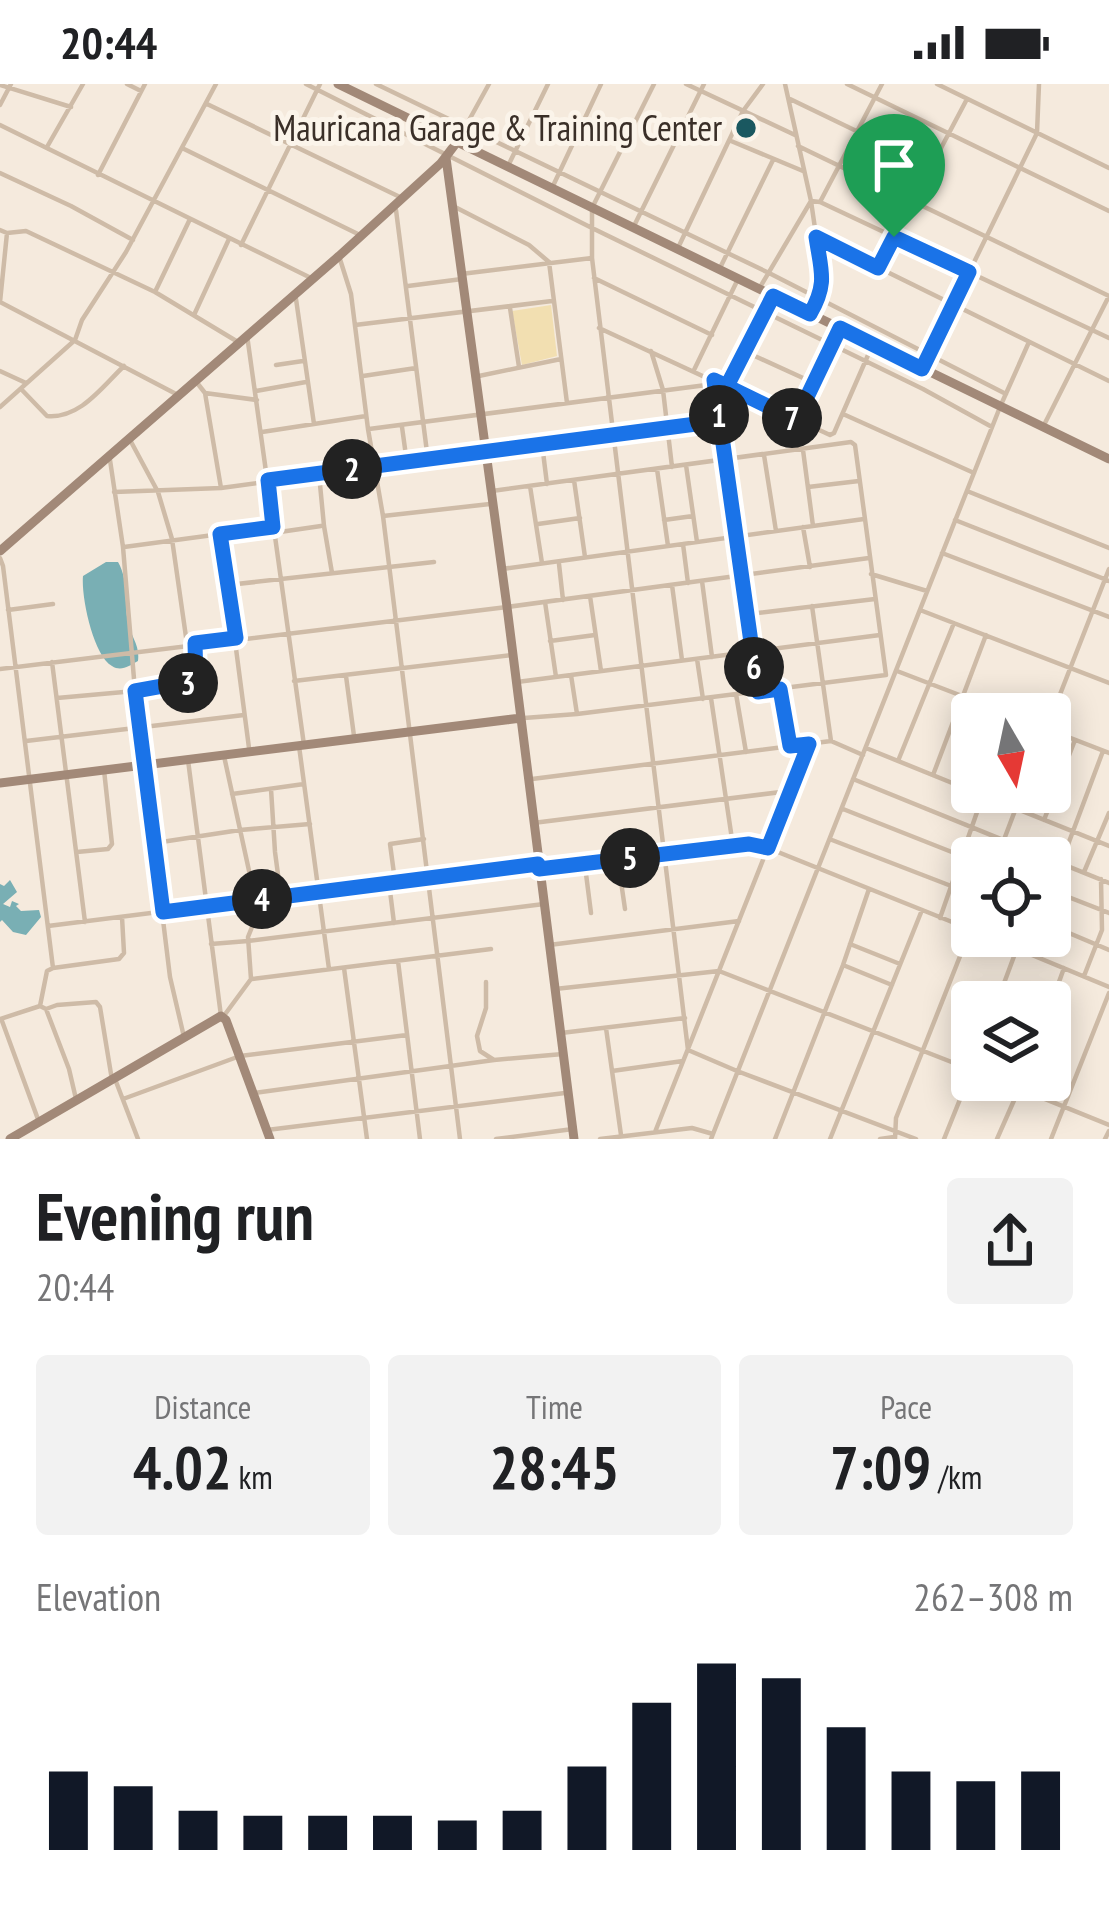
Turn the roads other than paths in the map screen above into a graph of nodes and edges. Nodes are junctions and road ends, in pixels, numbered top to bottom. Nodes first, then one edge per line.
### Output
1 (83, 84) edge
2 (128, 84) edge
3 (217, 84) edge
4 (306, 84) edge
5 (338, 84) edge
6 (376, 84) edge
7 (489, 84) edge
8 (548, 84) edge
9 (601, 84) edge
10 (653, 84) edge
11 (686, 84) edge
12 (764, 84) edge
13 (785, 84) edge
14 (847, 84) edge
15 (883, 84) edge
16 (937, 84) edge
17 (1039, 84) edge
18 (0, 85) edge
19 (10, 86) edge
20 (143, 87) edge
21 (318, 87) edge
22 (702, 87) edge
23 (356, 88) edge
24 (954, 88) edge
25 (788, 98) junction
26 (874, 98) junction
27 (968, 99) junction
28 (206, 104) junction
29 (0, 105) edge
30 (71, 107) junction
31 (743, 111) junction
32 (0, 125) edge
33 (465, 128) junction
34 (857, 131) junction
35 (1037, 133) junction
36 (948, 134) junction
37 (796, 136) junction
38 (730, 140) junction
39 (457, 142) junction
40 (290, 143) junction
41 (798, 146) junction
42 (46, 147) junction
43 (182, 148) junction
44 (515, 152) junction
45 (447, 157) junction
46 (773, 160) junction
47 (508, 166) junction
48 (839, 166) junction
49 (931, 167) junction
50 (1020, 168) junction
51 (1109, 168) edge
52 (803, 171) junction
53 (559, 172) junction
54 (0, 173) edge
55 (98, 175) junction
56 (552, 188) junction
57 (267, 190) junction
58 (600, 191) junction
59 (153, 201) junction
60 (399, 201) junction
61 (811, 201) junction
62 (820, 202) junction
63 (912, 202) junction
64 (454, 207) junction
65 (592, 208) junction
66 (1109, 212) edge
67 (640, 213) junction
68 (190, 219) junction
69 (592, 228) junction
70 (633, 228) junction
71 (3, 232) edge
72 (360, 235) junction
73 (684, 235) junction
74 (816, 237) junction
75 (894, 237) junction
76 (986, 238) junction
77 (229, 239) junction
78 (133, 240) junction
79 (241, 244) junction
80 (677, 250) junction
81 (727, 253) junction
82 (339, 256) junction
83 (592, 258) junction
84 (549, 262) junction
85 (878, 268) junction
86 (719, 270) junction
87 (113, 271) junction
88 (969, 272) junction
89 (769, 273) junction
90 (461, 276) junction
91 (311, 278) junction
92 (594, 278) junction
93 (738, 279) junction
94 (405, 286) junction
95 (759, 290) junction
96 (155, 292) junction
97 (296, 292) junction
98 (731, 295) junction
99 (773, 296) junction
100 (819, 298) junction
101 (554, 301) junction
102 (0, 302) edge
103 (954, 304) junction
104 (510, 308) junction
105 (766, 312) junction
106 (466, 313) junction
107 (810, 314) junction
108 (194, 315) junction
109 (410, 319) junction
110 (355, 325) junction
111 (599, 328) junction
112 (840, 328) junction
113 (1092, 330) junction
114 (712, 335) junction
115 (243, 338) junction
116 (1109, 338) edge
117 (75, 340) junction
118 (1029, 342) junction
119 (832, 344) junction
120 (873, 345) junction
121 (651, 351) junction
122 (746, 352) junction
123 (930, 354) junction
124 (561, 359) junction
125 (303, 361) junction
126 (865, 361) junction
127 (1075, 364) junction
128 (276, 365) dead end
129 (124, 366) junction
130 (416, 368) junction
131 (519, 369) junction
132 (922, 369) junction
133 (694, 370) junction
134 (0, 371) edge
135 (361, 376) junction
136 (475, 376) junction
137 (195, 380) junction
138 (1109, 381) edge
139 (306, 382) junction
140 (714, 382) junction
141 (814, 383) junction
142 (23, 385) junction
143 (727, 386) junction
144 (663, 390) junction
145 (256, 391) junction
146 (205, 393) junction
147 (1006, 394) junction
148 (178, 395) junction
149 (608, 397) junction
150 (257, 400) junction
151 (567, 404) junction
152 (0, 407) edge
153 (1000, 407) junction
154 (481, 414) junction
155 (843, 414) junction
156 (366, 416) junction
157 (796, 420) junction
158 (424, 421) junction
159 (719, 421) junction
160 (314, 424) junction
161 (401, 424) junction
162 (992, 427) junction
163 (668, 428) junction
164 (1042, 428) junction
165 (368, 429) junction
166 (262, 432) junction
167 (612, 435) junction
168 (129, 438) junction
169 (542, 444) junction
170 (802, 450) junction
171 (486, 453) junction
172 (1108, 454) edge
173 (109, 455) junction
174 (764, 455) junction
175 (428, 460) junction
176 (725, 460) junction
177 (406, 463) junction
178 (686, 465) junction
179 (375, 466) junction
180 (672, 467) junction
181 (657, 469) junction
182 (974, 473) junction
183 (319, 474) junction
184 (617, 474) junction
185 (268, 480) junction
186 (574, 480) junction
187 (859, 481) junction
188 (547, 484) junction
189 (530, 486) junction
190 (221, 488) junction
191 (808, 488) junction
192 (492, 491) junction
193 (967, 491) junction
194 (114, 492) junction
195 (158, 492) junction
196 (493, 504) junction
197 (383, 516) junction
198 (693, 516) junction
199 (580, 518) junction
200 (863, 519) junction
201 (664, 520) junction
202 (956, 520) junction
203 (536, 524) junction
204 (324, 526) junction
205 (814, 526) junction
206 (803, 527) junction
207 (273, 530) junction
208 (776, 531) junction
209 (220, 534) junction
210 (736, 537) junction
211 (172, 539) junction
212 (697, 542) junction
213 (683, 544) junction
214 (668, 546) junction
215 (123, 547) junction
216 (1109, 548) edge
217 (627, 552) junction
218 (942, 553) junction
219 (0, 555) edge
220 (585, 557) junction
221 (869, 559) junction
222 (559, 561) junction
223 (434, 562) dead end
224 (542, 563) junction
225 (810, 566) junction
226 (389, 568) junction
227 (502, 568) junction
228 (1109, 568) edge
229 (332, 574) junction
230 (871, 574) junction
231 (741, 576) junction
232 (281, 580) junction
233 (1107, 580) edge
234 (702, 581) junction
235 (688, 583) junction
236 (228, 585) junction
237 (672, 585) junction
238 (632, 590) junction
239 (927, 591) junction
240 (590, 596) junction
241 (874, 598) junction
242 (563, 600) junction
243 (545, 602) junction
244 (53, 604) dead end
245 (812, 606) junction
246 (507, 607) junction
247 (8, 610) junction
248 (920, 610) junction
249 (1093, 611) junction
250 (747, 614) junction
251 (1109, 617) edge
252 (395, 620) junction
253 (954, 623) junction
254 (289, 632) junction
255 (596, 635) junction
256 (880, 635) junction
257 (986, 635) junction
258 (236, 638) junction
259 (550, 641) junction
260 (191, 644) junction
261 (818, 644) junction
262 (134, 652) junction
263 (752, 652) junction
264 (513, 655) junction
265 (712, 657) junction
266 (697, 658) junction
267 (682, 660) junction
268 (52, 662) junction
269 (641, 666) junction
270 (15, 667) junction
271 (401, 668) junction
272 (1070, 668) junction
273 (0, 669) edge
274 (896, 670) junction
275 (601, 671) junction
276 (571, 675) junction
277 (346, 676) junction
278 (556, 676) junction
279 (295, 681) junction
280 (516, 682) junction
281 (823, 683) junction
282 (929, 683) junction
283 (1109, 683) edge
284 (780, 689) junction
285 (135, 691) junction
286 (758, 692) junction
287 (955, 693) edge
288 (964, 693) edge
289 (1060, 693) edge
290 (736, 694) junction
291 (57, 698) junction
292 (712, 698) junction
293 (703, 699) junction
294 (646, 706) junction
295 (244, 715) junction
296 (577, 715) junction
297 (521, 718) junction
298 (139, 726) junction
299 (951, 728) edge
300 (409, 732) junction
301 (62, 736) junction
302 (1071, 738) edge
303 (355, 739) junction
304 (1075, 740) junction
305 (26, 741) junction
306 (831, 741) junction
307 (809, 744) junction
308 (301, 746) junction
309 (790, 746) junction
310 (864, 751) junction
311 (250, 752) junction
312 (746, 752) junction
313 (1106, 752) edge
314 (224, 755) junction
315 (720, 755) junction
316 (188, 760) junction
317 (898, 761) junction
318 (654, 764) junction
319 (144, 765) junction
320 (104, 770) junction
321 (68, 775) junction
322 (933, 775) junction
323 (853, 779) junction
324 (30, 780) junction
325 (527, 780) junction
326 (951, 782) edge
327 (0, 783) edge
328 (305, 784) junction
329 (271, 789) junction
330 (791, 790) junction
331 (232, 794) junction
332 (726, 799) junction
333 (659, 807) junction
334 (842, 808) junction
335 (977, 813) edge
336 (1028, 813) edge
337 (1109, 813) edge
338 (1044, 820) junction
339 (533, 823) junction
340 (310, 824) junction
341 (973, 826) junction
342 (273, 827) junction
343 (240, 830) junction
344 (1073, 831) junction
345 (196, 837) junction
346 (969, 837) edge
347 (999, 837) edge
348 (1070, 837) edge
349 (424, 839) junction
350 (829, 839) junction
351 (1095, 841) junction
352 (154, 844) junction
353 (733, 846) junction
354 (1109, 846) edge
355 (768, 848) junction
356 (951, 852) edge
357 (76, 853) junction
358 (665, 854) junction
359 (618, 860) junction
360 (584, 864) junction
361 (539, 867) junction
362 (1071, 867) edge
363 (819, 868) junction
364 (1084, 872) junction
365 (429, 878) junction
366 (1105, 881) edge
367 (392, 883) junction
368 (951, 885) joint
369 (869, 889) junction
370 (319, 892) junction
371 (281, 897) junction
372 (1071, 898) edge
373 (256, 900) junction
374 (544, 904) junction
375 (206, 906) junction
376 (626, 909) dead end
377 (922, 910) junction
378 (1100, 910) junction
379 (163, 912) junction
380 (592, 913) dead end
381 (1109, 913) edge
382 (122, 917) junction
383 (433, 918) junction
384 (940, 918) junction
385 (739, 920) junction
386 (85, 922) junction
387 (951, 922) edge
388 (394, 923) junction
389 (48, 926) junction
390 (675, 928) junction
391 (324, 932) junction
392 (1071, 934) edge
393 (248, 941) junction
394 (211, 944) junction
395 (850, 944) junction
396 (1096, 944) junction
397 (549, 945) junction
398 (491, 950) dead end
399 (1109, 950) edge
400 (437, 956) junction
401 (961, 957) edge
402 (1037, 957) edge
403 (398, 961) junction
404 (900, 964) junction
405 (843, 965) junction
406 (53, 968) junction
407 (344, 968) junction
408 (1064, 968) junction
409 (329, 969) junction
410 (719, 971) junction
411 (680, 974) junction
412 (1084, 976) junction
413 (251, 979) junction
414 (1059, 981) edge
415 (486, 982) dead end
416 (892, 985) junction
417 (555, 989) junction
418 (1109, 990) edge
419 (769, 991) junction
420 (43, 1008) junction
421 (823, 1013) junction
422 (222, 1016) junction
423 (685, 1018) junction
424 (1, 1019) edge
425 (606, 1028) junction
426 (873, 1031) junction
427 (560, 1033) junction
428 (407, 1035) junction
429 (184, 1037) junction
430 (354, 1042) junction
431 (688, 1050) junction
432 (923, 1051) junction
433 (563, 1054) junction
434 (240, 1056) junction
435 (494, 1060) junction
436 (683, 1061) junction
437 (951, 1062) edge
438 (451, 1067) junction
439 (612, 1071) junction
440 (737, 1071) junction
441 (412, 1072) junction
442 (359, 1079) junction
443 (113, 1080) junction
444 (568, 1092) junction
445 (253, 1093) junction
446 (794, 1093) junction
447 (123, 1099) junction
448 (76, 1100) junction
449 (959, 1101) edge
450 (1014, 1101) edge
451 (1051, 1101) edge
452 (456, 1105) junction
453 (1064, 1106) junction
454 (416, 1110) junction
455 (841, 1110) junction
456 (364, 1116) junction
457 (39, 1122) junction
458 (1109, 1128) edge
459 (655, 1132) junction
460 (268, 1134) edge
461 (574, 1134) edge
462 (621, 1136) edge
463 (894, 1136) edge
464 (712, 1137) edge
465 (13, 1138) edge
466 (138, 1139) edge
467 (367, 1139) edge
468 (420, 1139) edge
469 (460, 1139) edge
470 (496, 1139) edge
471 (600, 1139) edge
472 (775, 1139) edge
473 (830, 1139) edge
474 (880, 1139) edge
475 (916, 1139) edge
476 (944, 1139) edge
477 (997, 1139) edge
478 (1051, 1139) edge
479 (1106, 1139) edge

1 - 30 street
2 - 20 street
3 - 28 street
4 - 21 street
5 - 23 street
6 - 33 street
7 - 33 street
8 - 44 street
9 - 53 street
10 - 58 street
11 - 22 street
12 - 31 street
13 - 25 street
14 - 26 street
15 - 26 street
16 - 24 street
17 - 35 street
18 - 19 street
19 - 29 street
19 - 30 street
20 - 55 street
21 - 40 street
21 - 45 street
22 - 31 street
22 - 67 street
23 - 39 street
24 - 27 street
25 - 34 street
25 - 37 street
26 - 34 street
26 - 36 street
27 - 35 street
27 - 36 street
28 - 40 street
28 - 43 street
30 - 42 street
31 - 37 street
31 - 38 street
32 - 42 street
33 - 39 street
33 - 44 street
34 - 48 street
34 - 49 street
35 - 50 street
35 - 51 street
36 - 49 street
36 - 50 street
37 - 41 street
38 - 46 street
38 - 73 street
39 - 45 street
39 - 47 street
40 - 57 street
40 - 60 street
41 - 48 street
41 - 52 street
42 - 55 street
43 - 57 street
43 - 59 street
44 - 47 street
44 - 53 street
45 - 60 street
45 - 64 street
45 - 69 street
46 - 52 street
46 - 81 street
47 - 56 street
48 - 62 street
48 - 63 street
49 - 63 street
50 - 66 street
50 - 76 street
52 - 61 street
53 - 56 street
53 - 58 street
54 - 78 street
55 - 59 street
56 - 65 street
57 - 72 street
57 - 79 street
58 - 65 street
58 - 67 street
59 - 68 street
59 - 78 street
60 - 72 street
60 - 94 street
61 - 62 street
61 - 74 street
61 - 89 street
62 - 75 street
63 - 75 street
63 - 76 street
64 - 84 street
64 - 90 street
65 - 69 street
65 - 70 street
67 - 70 street
67 - 73 street
68 - 77 street
68 - 96 street
69 - 83 street
69 - 98 street
70 - 80 street
71 - 87 street
71 - 102 street
72 - 82 street
73 - 80 street
73 - 81 street
74 - 85 street
74 - 100 street
75 - 85 street
75 - 88 street
76 - 88 street
76 - 113 street
77 - 79 street
77 - 108 street
78 - 87 street
79 - 91 street
80 - 86 street
81 - 86 street
81 - 89 street
82 - 91 street
82 - 110 street
83 - 84 street
83 - 92 street
84 - 90 street
84 - 101 street
85 - 103 street
86 - 93 street
87 - 96 street
87 - 117 street
88 - 103 street
88 - 113 street
89 - 95 street
89 - 100 street
90 - 94 street
90 - 106 street
91 - 97 street
92 - 111 street
92 - 114 street
93 - 95 street
93 - 98 street
94 - 109 street
95 - 99 street
96 - 108 street
97 - 115 street
97 - 125 street
98 - 105 street
98 - 114 street
99 - 105 street
99 - 107 street
100 - 107 street
100 - 123 street
101 - 104 street
101 - 124 street
102 - 117 street
103 - 118 street
103 - 123 street
104 - 106 street
104 - 131 street
105 - 119 street
105 - 122 street
106 - 109 street
106 - 136 street
107 - 112 street
108 - 115 street
109 - 110 street
109 - 130 street
110 - 135 street
111 - 121 street
111 - 149 street
112 - 119 street
112 - 120 street
113 - 116 street
113 - 127 street
114 - 133 street
115 - 137 street
115 - 145 street
117 - 129 street
117 - 142 street
118 - 127 street
118 - 147 street
119 - 126 street
119 - 141 street
120 - 126 street
120 - 132 street
121 - 133 street
121 - 144 street
122 - 141 street
122 - 143 street
123 - 132 street
123 - 147 street
124 - 131 street
124 - 151 street
125 - 128 street
125 - 139 street
126 - 155 street
126 - 162 street
127 - 138 street
127 - 164 street
129 - 142 street
129 - 148 street
130 - 135 street
130 - 158 street
131 - 136 street
132 - 153 street
133 - 140 street
134 - 142 street
135 - 156 street
136 - 154 street
137 - 146 street
137 - 148 street
139 - 145 street
139 - 160 street
140 - 143 street
140 - 144 street
140 - 159 street
141 - 157 street
142 - 152 street
143 - 157 street
144 - 149 street
144 - 163 street
145 - 150 street
146 - 150 street
146 - 190 street
147 - 153 street
148 - 168 street
149 - 151 street
149 - 167 street
150 - 166 street
151 - 154 street
153 - 162 street
153 - 164 street
154 - 158 street
154 - 171 street
155 - 157 street
155 - 182 street
156 - 160 street
156 - 165 street
158 - 161 street
158 - 175 street
159 - 163 street
159 - 176 street
160 - 166 street
161 - 165 street
161 - 177 street
162 - 182 street
163 - 167 street
163 - 180 street
164 - 172 street
165 - 179 street
166 - 185 street
167 - 169 street
167 - 184 street
168 - 173 street
168 - 195 street
169 - 171 street
169 - 188 street
170 - 174 street
170 - 187 street
170 - 191 street
171 - 175 street
171 - 192 street
173 - 194 street
173 - 219 street
174 - 176 street
174 - 208 street
175 - 177 street
176 - 178 street
176 - 210 street
177 - 179 street
178 - 180 street
178 - 198 street
179 - 183 street
179 - 197 street
180 - 181 street
181 - 184 street
181 - 201 street
182 - 193 street
183 - 185 street
183 - 204 street
184 - 186 street
184 - 217 street
185 - 190 street
185 - 207 street
186 - 188 street
186 - 199 street
187 - 191 street
187 - 200 street
188 - 189 street
189 - 192 street
189 - 203 street
190 - 195 street
191 - 205 street
192 - 196 street
193 - 202 street
193 - 216 street
194 - 195 street
194 - 215 street
195 - 211 street
196 - 197 street
196 - 227 street
197 - 226 street
198 - 201 street
198 - 212 street
199 - 203 street
199 - 220 street
200 - 205 street
200 - 221 street
201 - 214 street
202 - 218 street
202 - 233 street
203 - 224 street
204 - 207 street
204 - 229 street
205 - 206 street
206 - 208 street
206 - 225 street
207 - 209 street
207 - 232 street
208 - 210 street
209 - 211 street
209 - 236 street
210 - 212 street
210 - 231 street
211 - 215 street
211 - 260 street
212 - 213 street
213 - 214 street
213 - 235 street
214 - 217 street
215 - 262 street
217 - 220 street
217 - 238 street
218 - 239 street
218 - 249 street
219 - 247 street
220 - 222 street
221 - 225 street
221 - 230 street
222 - 224 street
222 - 242 street
223 - 226 street
224 - 227 street
225 - 231 street
226 - 229 street
226 - 252 street
227 - 246 street
228 - 233 street
229 - 232 street
230 - 239 street
230 - 241 street
231 - 234 street
231 - 250 street
232 - 236 street
232 - 254 street
233 - 249 street
234 - 235 street
234 - 265 street
235 - 237 street
236 - 258 street
237 - 238 street
237 - 267 street
238 - 240 street
238 - 269 street
239 - 248 street
240 - 242 street
240 - 255 street
241 - 245 street
241 - 256 street
242 - 243 street
243 - 246 street
243 - 259 street
244 - 247 street
245 - 250 street
245 - 261 street
246 - 252 street
246 - 264 street
247 - 270 street
248 - 253 street
248 - 274 street
249 - 251 street
249 - 272 street
250 - 263 street
252 - 254 street
252 - 271 street
253 - 257 street
253 - 282 street
254 - 258 street
254 - 279 street
255 - 259 street
255 - 275 street
256 - 261 street
256 - 281 street
257 - 272 street
257 - 288 street
258 - 260 street
258 - 295 street
259 - 278 street
260 - 262 street
260 - 285 street
261 - 263 street
261 - 281 street
262 - 268 street
262 - 285 street
263 - 265 street
263 - 286 street
264 - 271 street
264 - 280 street
265 - 266 street
266 - 267 street
266 - 293 street
267 - 269 street
268 - 270 street
268 - 291 street
269 - 275 street
269 - 294 street
270 - 273 street
270 - 305 street
271 - 277 street
271 - 300 street
272 - 283 street
272 - 289 street
274 - 282 street
274 - 310 street
275 - 276 street
276 - 278 street
276 - 296 street
277 - 279 street
277 - 303 street
278 - 280 street
279 - 308 street
280 - 297 street
281 - 284 street
281 - 306 street
282 - 287 street
282 - 317 street
284 - 286 street
284 - 309 street
285 - 291 street
285 - 298 street
286 - 290 street
290 - 292 street
290 - 312 street
291 - 301 street
292 - 293 street
292 - 315 street
293 - 294 street
294 - 296 street
294 - 318 street
295 - 298 street
295 - 311 street
296 - 297 street
297 - 300 street
297 - 325 street
298 - 301 street
298 - 319 street
299 - 322 street
300 - 303 street
300 - 349 street
301 - 305 street
301 - 321 street
302 - 304 street
303 - 308 street
304 - 313 street
304 - 338 street
305 - 324 street
306 - 307 street
306 - 310 street
307 - 309 street
307 - 330 street
308 - 311 street
308 - 328 street
309 - 312 street
310 - 317 street
310 - 323 street
311 - 314 street
312 - 315 street
313 - 344 street
314 - 316 street
314 - 331 street
315 - 318 street
315 - 332 street
316 - 319 street
316 - 345 street
317 - 322 street
318 - 325 street
318 - 333 street
319 - 320 street
319 - 352 street
320 - 321 street
320 - 357 street
321 - 324 street
321 - 357 street
322 - 326 street
323 - 334 street
323 - 341 street
324 - 327 street
324 - 389 street
325 - 339 street
328 - 329 street
328 - 340 street
329 - 331 street
329 - 342 street
330 - 332 street
330 - 355 street
331 - 343 street
332 - 333 street
332 - 353 street
333 - 339 street
333 - 358 street
334 - 350 street
334 - 356 street
335 - 341 street
336 - 338 street
337 - 351 street
338 - 344 street
339 - 361 street
340 - 342 street
340 - 370 street
341 - 346 street
341 - 347 street
342 - 343 street
342 - 371 street
343 - 345 street
343 - 373 street
344 - 348 street
344 - 351 street
345 - 352 street
345 - 375 street
349 - 365 street
349 - 367 street
350 - 363 street
350 - 368 street
351 - 354 street
351 - 364 street
352 - 379 street
353 - 355 street
353 - 358 street
355 - 363 street
355 - 385 street
357 - 386 street
358 - 359 street
358 - 390 street
359 - 360 street
359 - 376 street
360 - 361 street
360 - 380 street
361 - 365 street
361 - 374 street
362 - 364 street
363 - 369 street
363 - 419 street
364 - 366 street
365 - 367 street
365 - 383 street
366 - 378 street
367 - 370 street
367 - 388 street
368 - 384 street
369 - 377 street
369 - 395 street
370 - 371 street
370 - 391 street
371 - 373 street
372 - 378 street
373 - 375 street
373 - 393 street
374 - 383 street
374 - 397 street
375 - 379 street
375 - 394 street
377 - 384 street
377 - 404 street
378 - 381 street
378 - 396 street
379 - 382 street
379 - 429 street
382 - 386 street
382 - 406 street
383 - 388 street
383 - 400 street
384 - 387 street
385 - 390 street
385 - 410 street
386 - 389 street
388 - 391 street
389 - 406 street
390 - 397 street
390 - 411 street
391 - 393 street
391 - 409 street
392 - 396 street
393 - 394 street
393 - 413 street
394 - 422 street
395 - 404 street
395 - 405 street
396 - 399 street
396 - 412 street
397 - 417 street
398 - 400 street
400 - 403 street
400 - 438 street
401 - 432 street
402 - 408 street
403 - 407 street
403 - 428 street
404 - 416 street
405 - 416 street
405 - 421 street
406 - 420 street
407 - 409 street
407 - 430 street
408 - 412 street
408 - 414 street
409 - 413 street
410 - 411 street
410 - 419 street
410 - 431 street
411 - 417 street
411 - 423 street
412 - 418 street
413 - 422 street
415 - 435 street
416 - 426 street
417 - 427 street
418 - 453 street
419 - 421 street
419 - 440 street
420 - 424 street
420 - 443 street
420 - 448 street
421 - 426 street
421 - 446 street
422 - 429 street
422 - 434 street
423 - 425 street
423 - 431 street
424 - 457 street
425 - 427 street
425 - 439 street
426 - 432 street
426 - 455 street
427 - 433 street
428 - 430 street
428 - 441 street
429 - 443 street
430 - 434 street
430 - 442 street
431 - 436 street
431 - 440 street
432 - 437 street
432 - 463 street
433 - 435 street
433 - 444 street
434 - 445 street
434 - 447 street
435 - 438 street
436 - 439 street
436 - 459 street
438 - 441 street
438 - 452 street
439 - 462 street
440 - 446 street
440 - 464 street
441 - 442 street
441 - 454 street
442 - 445 street
442 - 456 street
443 - 447 street
443 - 448 street
444 - 452 street
444 - 461 street
445 - 460 street
446 - 455 street
446 - 472 street
447 - 466 street
448 - 457 street
449 - 476 street
450 - 477 street
451 - 453 street
452 - 454 street
452 - 469 street
453 - 458 street
453 - 478 street
454 - 456 street
454 - 468 street
455 - 463 street
455 - 473 street
456 - 460 street
456 - 467 street
457 - 465 street
458 - 479 street
459 - 462 street
459 - 464 street
461 - 470 street
462 - 471 street
463 - 474 street
463 - 475 street

